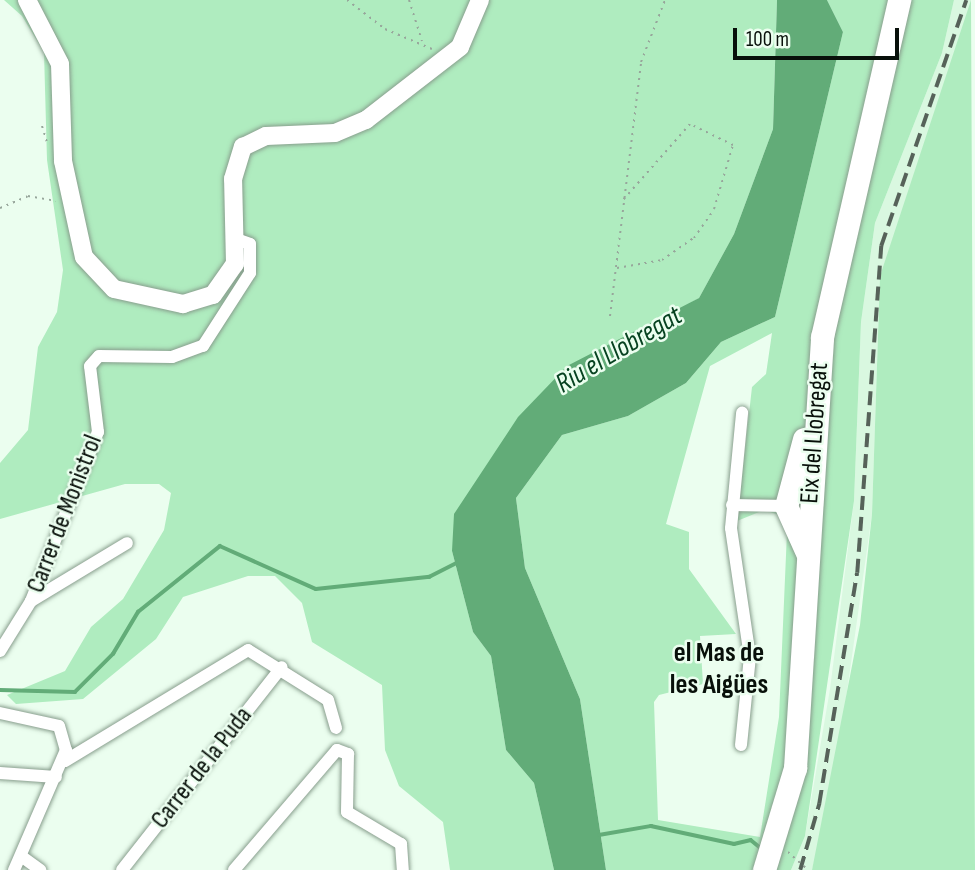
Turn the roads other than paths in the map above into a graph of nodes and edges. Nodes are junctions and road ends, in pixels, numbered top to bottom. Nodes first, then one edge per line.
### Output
1 (27, 0) edge
2 (480, 0) edge
3 (899, 0) edge
4 (907, 0) edge
5 (239, 240) junction
6 (742, 412) dead end
7 (813, 437) junction
8 (732, 505) junction
9 (786, 506) junction
10 (127, 543) dead end
11 (808, 555) junction
12 (31, 601) junction
13 (0, 651) edge
14 (282, 667) junction
15 (0, 713) edge
16 (336, 728) dead end
17 (741, 744) dead end
18 (65, 761) junction
19 (0, 773) edge
20 (56, 777) junction
21 (20, 856) junction
22 (14, 870) edge
23 (40, 870) edge
24 (122, 870) edge
25 (234, 870) edge
26 (403, 870) edge
27 (764, 870) edge
28 (775, 870) edge

1 - 5 street
2 - 5 street
3 - 7 highway, Eix del Llobregat
4 - 28 highway, Eix del Llobregat
5 - 12 street, Carrer de Monistrol
6 - 8 street
7 - 9 highway
7 - 11 highway, Eix del Llobregat
8 - 9 street
8 - 17 street
9 - 11 highway
10 - 12 street
11 - 27 highway, Eix del Llobregat
12 - 13 street, Carrer de Monistrol
14 - 16 street
14 - 18 street
14 - 24 street, Carrer de la Puda
15 - 18 street
18 - 20 street
19 - 20 street
20 - 21 street
21 - 22 street
21 - 23 street
25 - 26 street

